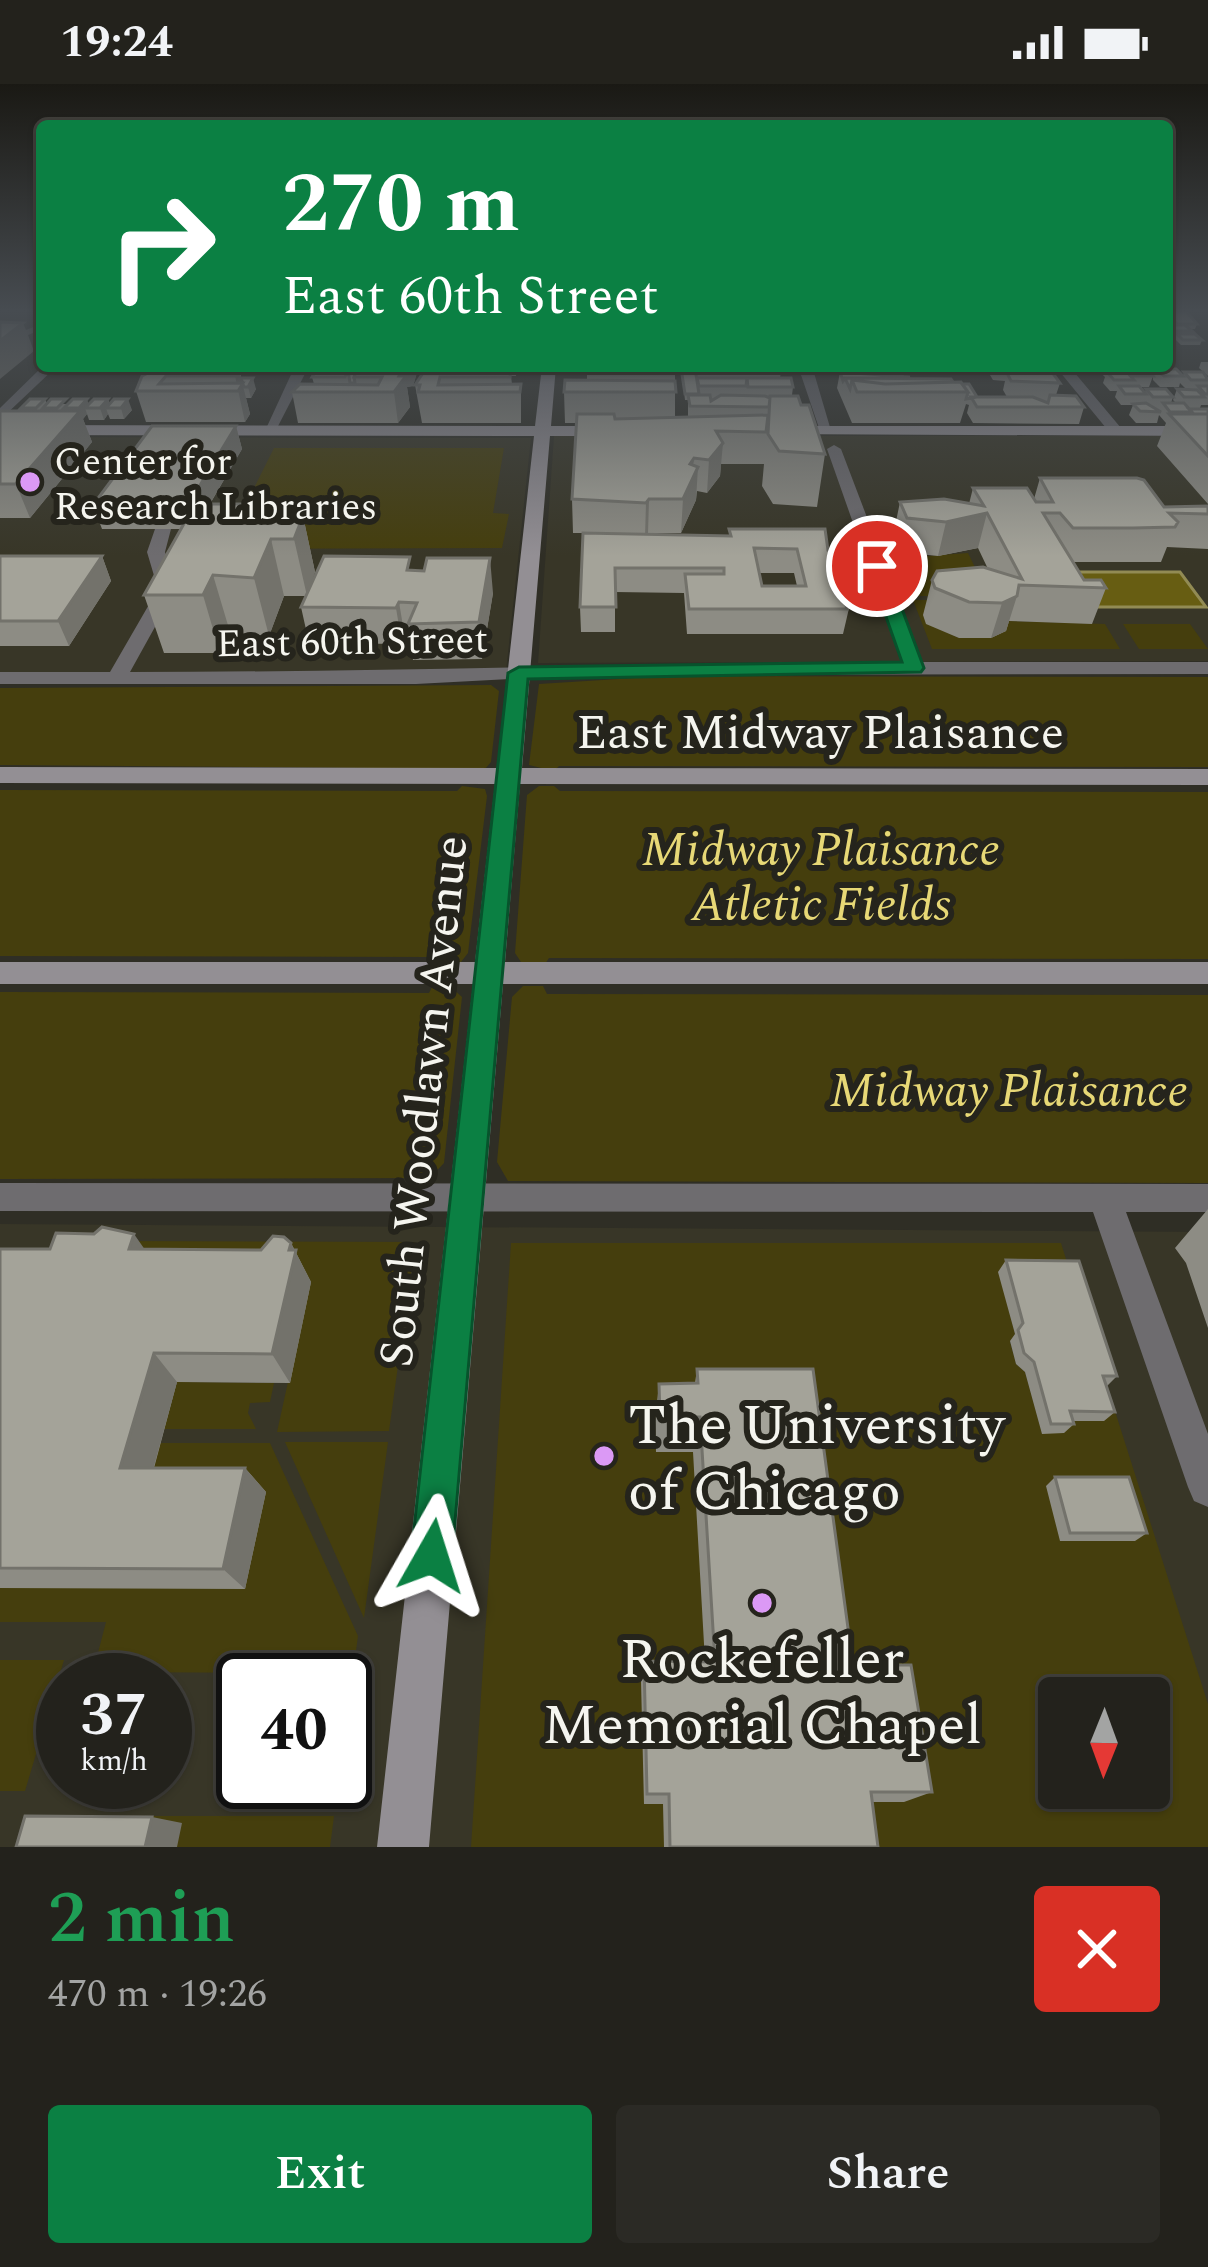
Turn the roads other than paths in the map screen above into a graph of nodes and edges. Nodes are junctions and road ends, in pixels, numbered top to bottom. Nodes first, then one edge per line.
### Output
1 (24, 392) edge
2 (288, 392) edge
3 (546, 392) edge
4 (814, 392) edge
5 (1084, 392) edge
6 (0, 416) edge
7 (0, 430) edge
8 (268, 430) junction
9 (542, 431) junction
10 (642, 431) edge
11 (765, 431) edge
12 (1116, 431) junction
13 (1208, 431) edge
14 (831, 440) junction
15 (163, 529) edge
16 (914, 668) junction
17 (1208, 668) edge
18 (519, 673) junction
19 (0, 678) edge
20 (117, 678) junction
21 (0, 775) edge
22 (508, 775) junction
23 (1208, 777) edge
24 (489, 972) junction
25 (0, 973) edge
26 (1208, 973) edge
27 (0, 1197) edge
28 (467, 1198) junction
29 (1104, 1198) junction
30 (1208, 1198) edge
31 (1208, 1487) edge
32 (403, 1847) edge

1 - 6 street
2 - 8 street
3 - 9 street, South Woodlawn Avenue
4 - 14 street
5 - 12 street
7 - 8 street
8 - 9 street
9 - 10 street
9 - 18 street, South Woodlawn Avenue
11 - 14 street
12 - 13 street
12 - 14 street
14 - 16 street
15 - 20 street
16 - 17 street, East 60th Street
16 - 18 street, East 60th Street
18 - 20 street, East 60th Street
18 - 22 street, South Woodlawn Avenue
19 - 20 street, East 60th Street
21 - 22 street, East Midway Plaisance
22 - 23 street, East Midway Plaisance
22 - 24 street, South Woodlawn Avenue
24 - 25 street
24 - 26 street
24 - 28 street, South Woodlawn Avenue
27 - 28 street
28 - 29 street
28 - 32 street, South Woodlawn Avenue
29 - 30 street
29 - 31 street

